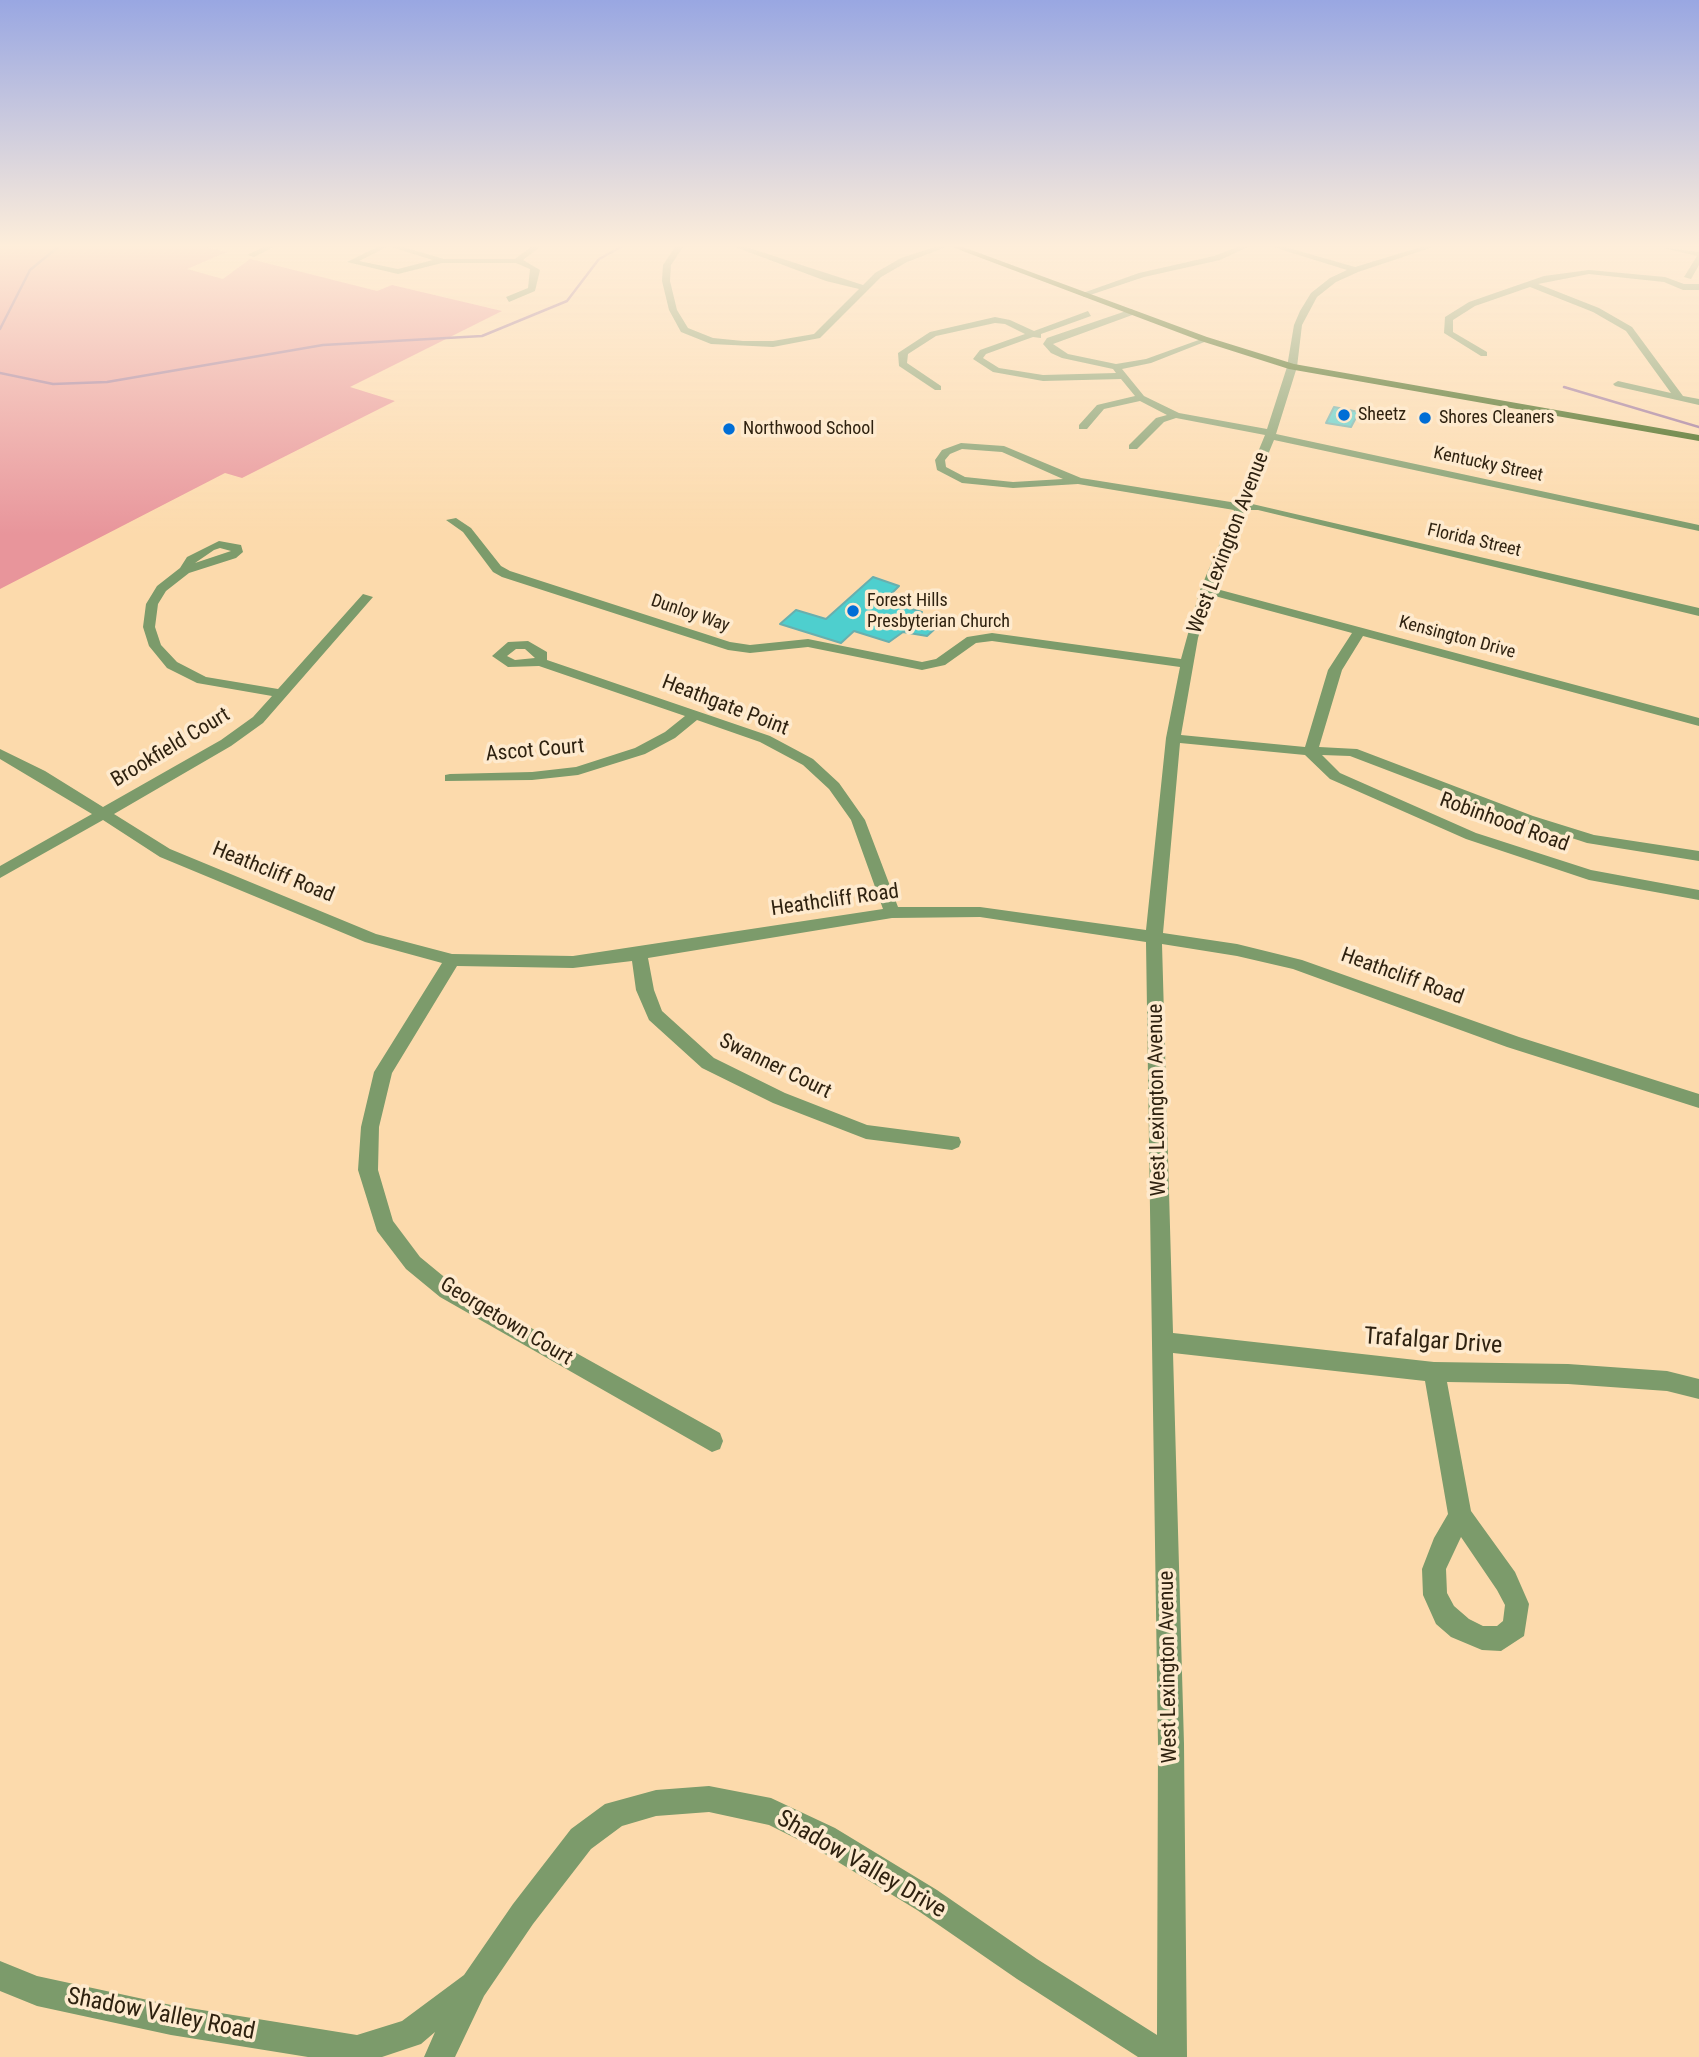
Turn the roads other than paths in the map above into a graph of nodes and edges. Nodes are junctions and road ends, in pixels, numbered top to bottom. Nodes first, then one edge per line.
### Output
1 (739, 343) edge
2 (766, 343) edge
3 (917, 343) edge
4 (1009, 343) edge
5 (1049, 343) edge
6 (1193, 343) edge
7 (1216, 343) edge
8 (1295, 343) edge
9 (1467, 343) edge
10 (1639, 343) edge
11 (1485, 354) dead end
12 (1292, 366) junction
13 (1116, 367) junction
14 (1122, 376) junction
15 (1618, 384) dead end
16 (938, 388) dead end
17 (1141, 398) junction
18 (1680, 398) junction
19 (1699, 402) edge
20 (1176, 415) junction
21 (1083, 427) dead end
22 (1271, 435) junction
23 (1699, 438) edge
24 (1133, 447) dead end
25 (1078, 481) junction
26 (1241, 506) junction
27 (452, 520) dead end
28 (1699, 528) edge
29 (185, 570) dead end
30 (1206, 590) junction
31 (367, 597) dead end
32 (1699, 612) edge
33 (1360, 630) junction
34 (540, 662) dead end
35 (1186, 664) junction
36 (281, 694) junction
37 (695, 715) junction
38 (1699, 722) edge
39 (1173, 738) junction
40 (1310, 752) junction
41 (0, 754) edge
42 (450, 778) dead end
43 (101, 814) junction
44 (1699, 856) edge
45 (0, 873) edge
46 (1699, 895) edge
47 (892, 913) junction
48 (1154, 937) junction
49 (639, 954) junction
50 (452, 960) junction
51 (1699, 1101) edge
52 (952, 1142) dead end
53 (1163, 1342) junction
54 (1434, 1372) junction
55 (1699, 1389) edge
56 (712, 1441) dead end
57 (1460, 1516) junction
58 (0, 1976) edge
59 (474, 1985) junction
60 (360, 2053) edge
61 (439, 2057) edge
62 (1165, 2057) edge
63 (1172, 2057) edge

1 - 2 street
3 - 16 street
4 - 14 street
5 - 13 street
6 - 13 street
7 - 12 main road
8 - 12 street, West Lexington Avenue
9 - 11 street
10 - 18 street
12 - 22 street, West Lexington Avenue
12 - 23 main road
13 - 14 street
14 - 17 street
15 - 18 street
17 - 20 street, Kentucky Street
17 - 21 street
18 - 19 street
20 - 22 street, Kentucky Street
20 - 24 street
22 - 26 street, West Lexington Avenue
22 - 28 street, Kentucky Street
25 - 25 street
25 - 26 street, Florida Street
26 - 30 street, West Lexington Avenue
26 - 32 street, Florida Street
27 - 35 street, Dunloy Way
29 - 36 street
30 - 33 street, Kensington Drive
30 - 35 street, West Lexington Avenue
31 - 36 street, Brookfield Court
33 - 38 street, Kensington Drive
33 - 40 street
34 - 37 street, Heathgate Point
35 - 39 street, West Lexington Avenue
36 - 43 street, Brookfield Court
37 - 42 street, Ascot Court
37 - 47 street, Heathgate Point
39 - 40 street, Robinhood Road
39 - 48 street, West Lexington Avenue
40 - 44 street, Robinhood Road
40 - 46 street, Robinhood Road
41 - 43 street, Heathcliff Road
43 - 45 street, Brookfield Court
43 - 50 street, Heathcliff Road
47 - 48 street, Heathcliff Road
47 - 49 street, Heathcliff Road
48 - 51 street, Heathcliff Road
48 - 53 street, West Lexington Avenue
49 - 50 street, Heathcliff Road
49 - 52 street, Swanner Court
50 - 56 street, Georgetown Court
53 - 54 street, Trafalgar Drive
53 - 63 street, West Lexington Avenue
54 - 55 street, Trafalgar Drive
54 - 57 street
57 - 57 street
58 - 60 street, Shadow Valley Road
59 - 60 street, Shadow Valley Drive
59 - 61 street, Shadow Valley Drive
59 - 62 street, Shadow Valley Drive

